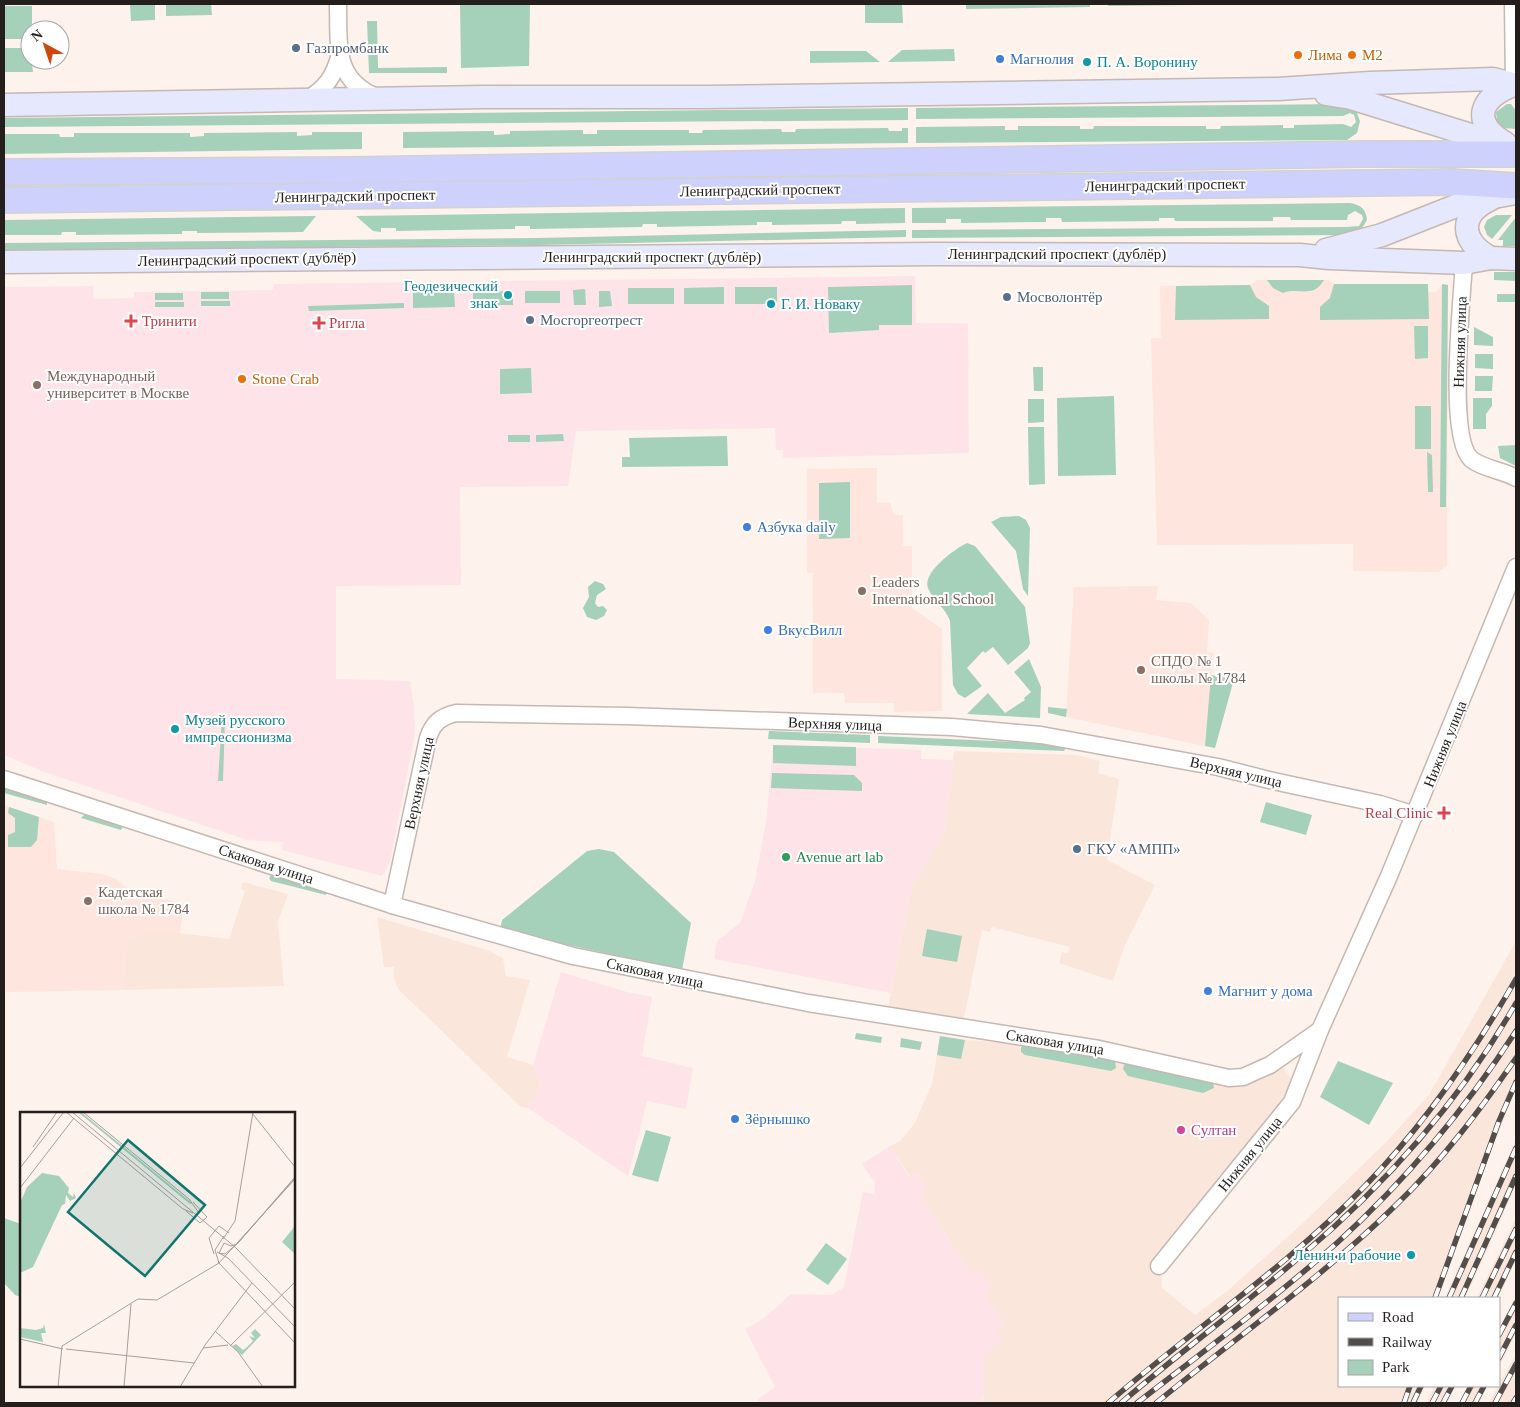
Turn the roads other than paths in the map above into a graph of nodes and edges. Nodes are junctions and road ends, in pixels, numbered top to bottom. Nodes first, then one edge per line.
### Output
1 (338, 4) edge
2 (1513, 4) edge
3 (340, 54) junction
4 (1515, 85) edge
5 (1278, 90) junction
6 (380, 98) junction
7 (306, 100) junction
8 (4, 105) edge
9 (1516, 148) edge
10 (1516, 154) edge
11 (4, 172) edge
12 (1513, 191) edge
13 (4, 200) edge
14 (1466, 227) junction
15 (1300, 255) junction
16 (1491, 258) junction
17 (1516, 259) edge
18 (4, 262) edge
19 (1464, 263) junction
20 (1516, 478) edge
21 (1516, 567) edge
22 (4, 779) edge
23 (1415, 815) junction
24 (392, 904) junction
25 (1317, 1032) junction
26 (1159, 1266) dead end

1 - 3 street
2 - 4 street
3 - 6 street
3 - 7 street
4 - 5 main road
4 - 9 main road
5 - 6 main road
5 - 9 main road
6 - 7 main road
7 - 8 main road
10 - 11 main road, Ленинградский проспект
12 - 13 main road, Ленинградский проспект
12 - 14 main road
12 - 15 main road, Ленинградский проспект (дублёр)
14 - 16 main road
14 - 19 main road
15 - 18 main road, Ленинградский проспект (дублёр)
15 - 19 main road, Ленинградский проспект (дублёр)
16 - 17 main road, Ленинградский проспект (дублёр)
16 - 19 main road, Ленинградский проспект (дублёр)
19 - 20 street, Нижняя улица
21 - 23 street, Нижняя улица
22 - 24 street, Скаковая улица
23 - 24 street, Верхняя улица
23 - 25 street, Нижняя улица
24 - 25 street, Скаковая улица
25 - 26 street, Нижняя улица

